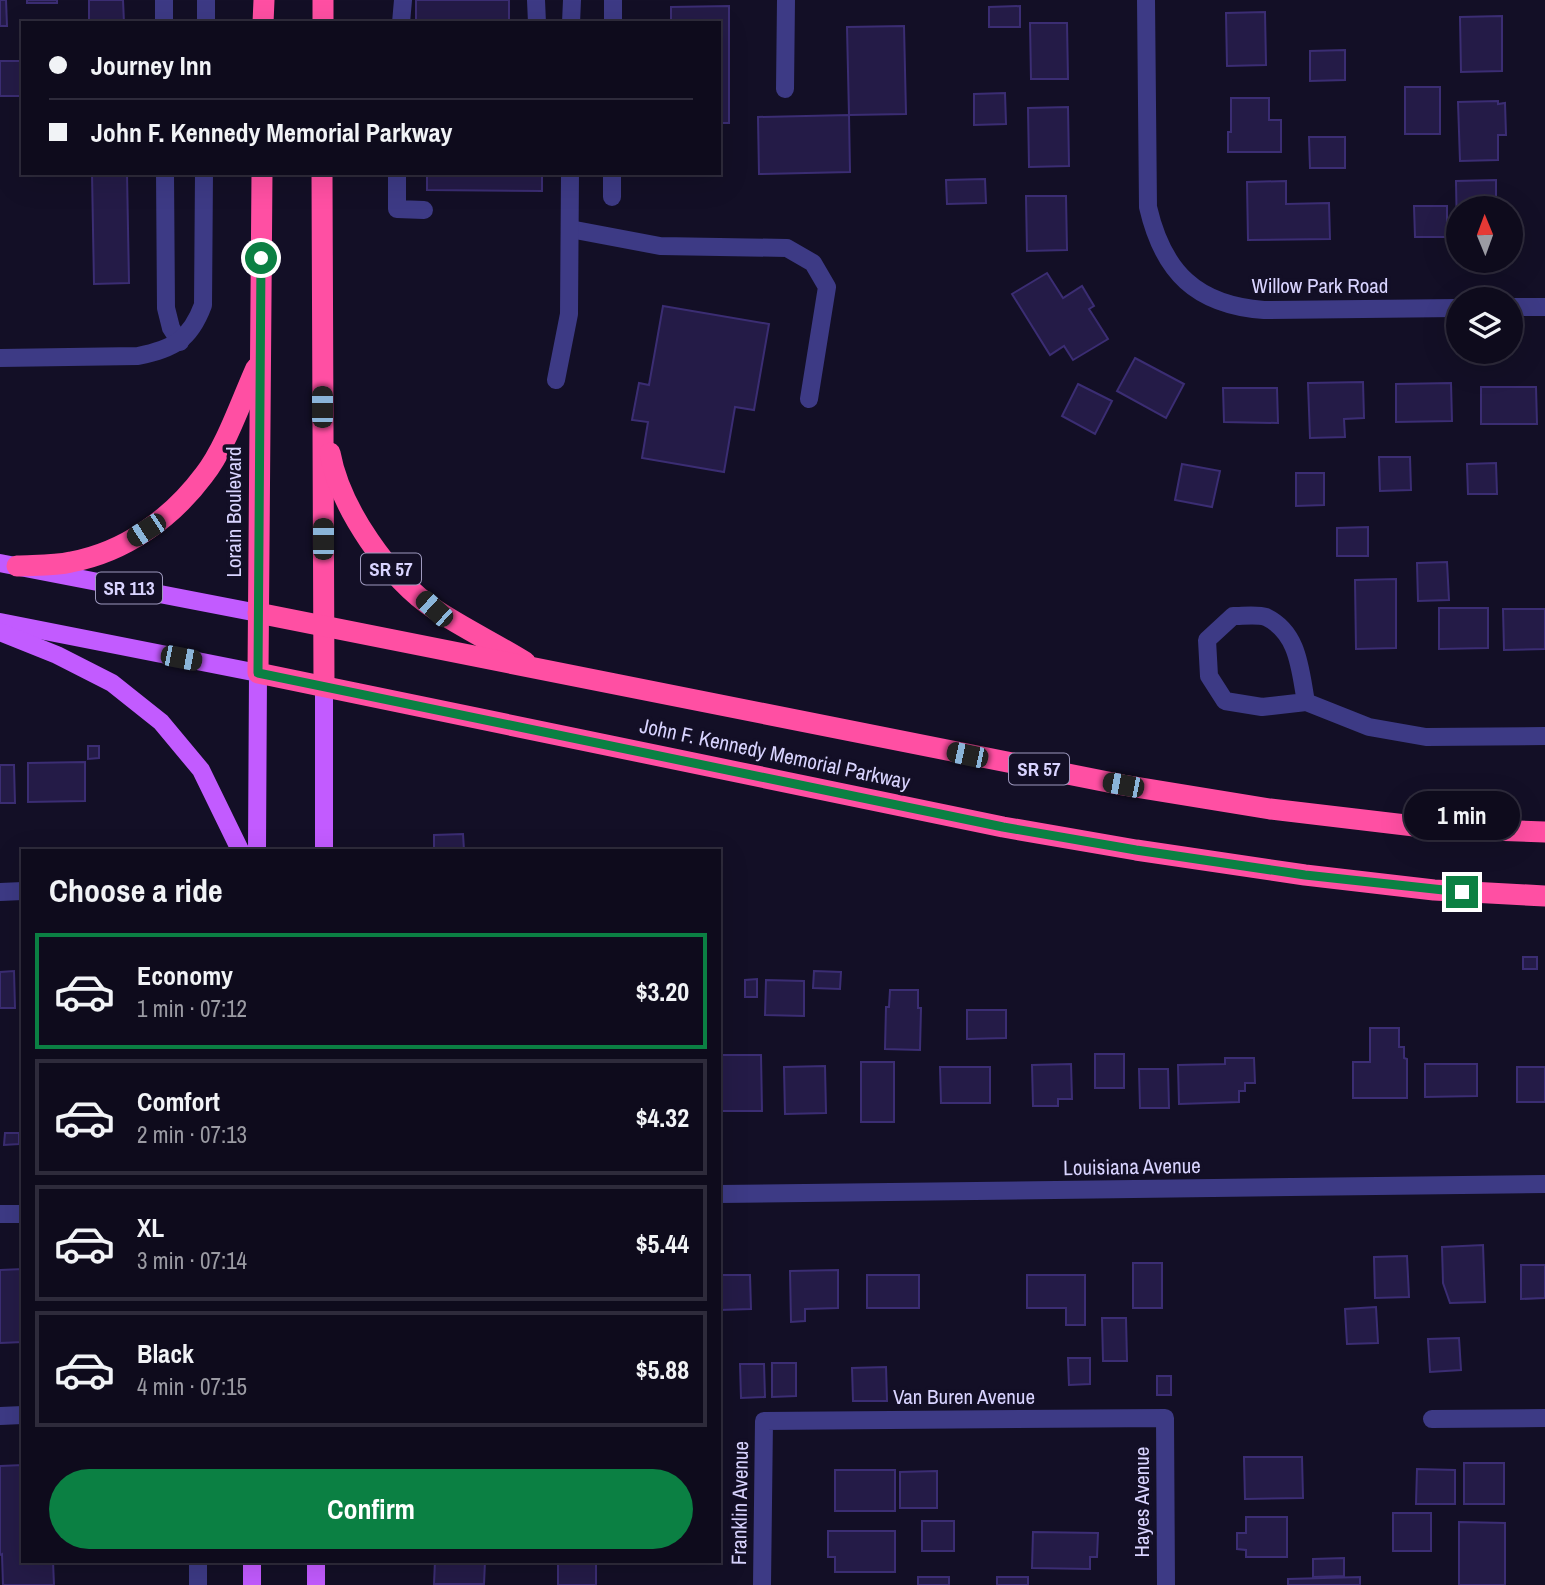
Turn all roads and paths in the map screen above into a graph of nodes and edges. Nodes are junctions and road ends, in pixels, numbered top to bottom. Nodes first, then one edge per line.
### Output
1 (163, 0) edge
2 (206, 0) edge
3 (264, 0) edge
4 (323, 0) edge
5 (403, 0) edge
6 (536, 0) edge
7 (572, 0) edge
8 (613, 0) edge
9 (786, 0) edge
10 (1146, 0) edge
11 (164, 21) edge
12 (206, 21) edge
13 (263, 21) edge
14 (323, 21) edge
15 (401, 21) edge
16 (537, 21) edge
17 (571, 21) edge
18 (613, 21) edge
19 (785, 89) dead end
20 (165, 175) edge
21 (204, 175) edge
22 (262, 175) edge
23 (322, 175) edge
24 (397, 175) edge
25 (570, 175) edge
26 (612, 175) edge
27 (612, 197) dead end
28 (424, 209) dead end
29 (570, 229) junction
30 (1523, 307) edge
31 (1545, 307) edge
32 (1446, 308) edge
33 (180, 342) junction
34 (0, 358) edge
35 (260, 360) junction
36 (556, 380) dead end
37 (809, 399) dead end
38 (322, 407) junction
39 (9, 564) edge
40 (258, 613) junction
41 (0, 622) edge
42 (324, 627) junction
43 (0, 632) edge
44 (539, 670) junction
45 (258, 673) junction
46 (324, 686) junction
47 (1306, 702) junction
48 (1545, 736) edge
49 (1545, 832) edge
50 (240, 849) edge
51 (257, 849) edge
52 (324, 849) edge
53 (21, 891) edge
54 (0, 892) edge
55 (1545, 896) edge
56 (1545, 1184) edge
57 (721, 1194) edge
58 (0, 1214) edge
59 (21, 1214) edge
60 (21, 1415) edge
61 (0, 1416) edge
62 (1165, 1418) joint
63 (1545, 1418) edge
64 (1432, 1419) dead end
65 (764, 1422) joint
66 (198, 1563) edge
67 (252, 1563) edge
68 (316, 1563) edge
69 (198, 1585) edge
70 (252, 1585) edge
71 (316, 1585) edge
72 (762, 1585) edge
73 (1166, 1585) edge

1 - 11 street
2 - 12 street
3 - 13 highway
4 - 14 highway
5 - 15 street
6 - 16 street
7 - 17 street
8 - 18 street
9 - 19 street
10 - 32 street, Willow Park Road
20 - 33 street
21 - 33 street
22 - 35 highway, Lorain Boulevard
23 - 38 highway, SR 57
24 - 28 street
25 - 29 street
26 - 27 street
29 - 36 street
29 - 37 street
30 - 31 street
33 - 34 street
35 - 39 highway
35 - 40 highway, Lorain Boulevard
38 - 42 highway
38 - 44 highway, SR 57
39 - 40 main road, John F. Kennedy Memorial Parkway / SR 113
40 - 42 highway, John F. Kennedy Memorial Parkway / SR 113
40 - 45 highway, Lorain Boulevard
41 - 45 main road, John F. Kennedy Memorial Parkway
42 - 44 highway, John F. Kennedy Memorial Parkway / SR 113
42 - 46 highway
43 - 50 main road
44 - 49 highway, John F. Kennedy Memorial Parkway / SR 57
45 - 46 highway, John F. Kennedy Memorial Parkway
45 - 51 main road, Lorain Boulevard
46 - 52 main road
46 - 55 highway, John F. Kennedy Memorial Parkway
47 - 47 street
47 - 48 street
53 - 54 street
56 - 57 street, Louisiana Avenue
58 - 59 street
60 - 61 street
62 - 65 street, Van Buren Avenue
62 - 73 street, Hayes Avenue
63 - 64 street
65 - 72 street, Franklin Avenue
66 - 69 street
67 - 70 main road
68 - 71 main road

